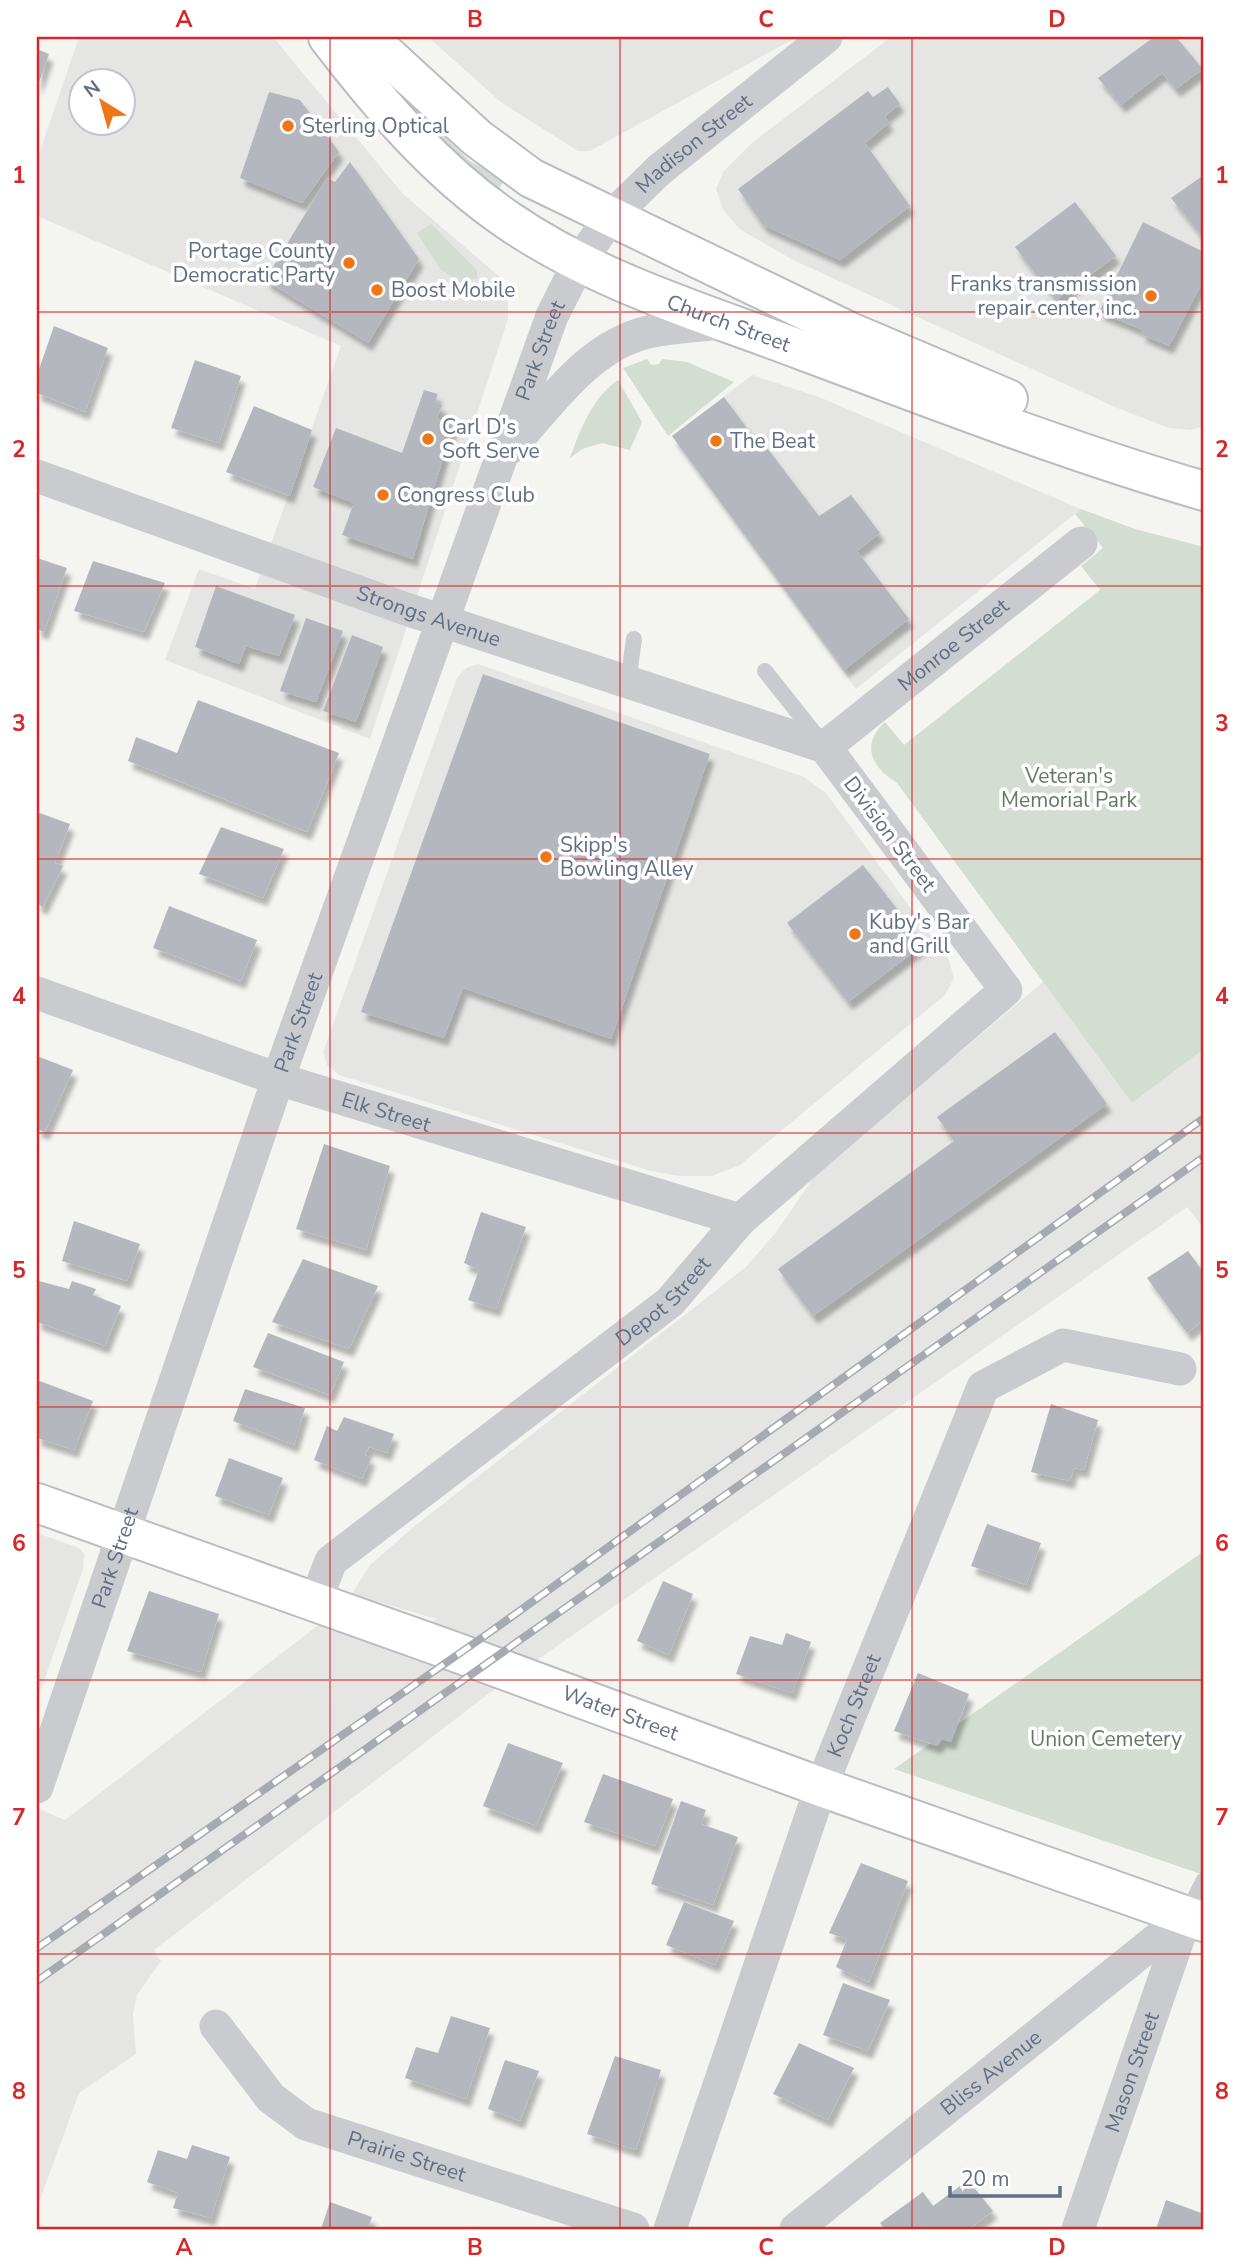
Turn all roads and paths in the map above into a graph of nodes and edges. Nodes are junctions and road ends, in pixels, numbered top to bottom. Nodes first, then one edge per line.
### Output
1 (328, 37) edge
2 (367, 37) edge
3 (826, 37) edge
4 (610, 218) junction
5 (578, 264) junction
6 (728, 322) junction
7 (496, 463) junction
8 (37, 476) edge
9 (1204, 490) edge
10 (1081, 543) dead end
11 (441, 620) junction
12 (634, 639) dead end
13 (765, 671) dead end
14 (628, 682) junction
15 (825, 747) junction
16 (1006, 990) joint
17 (37, 992) edge
18 (278, 1079) junction
19 (740, 1220) junction
20 (1180, 1369) dead end
21 (37, 1503) edge
22 (123, 1533) junction
23 (315, 1602) junction
24 (37, 1787) edge
25 (821, 1787) junction
26 (1204, 1880) edge
27 (1195, 1919) edge
28 (216, 2026) dead end
29 (633, 2229) edge
30 (670, 2229) edge
31 (796, 2229) edge
32 (1078, 2229) edge

1 - 5 main road, Church Street
2 - 4 main road, Church Street
3 - 4 street, Madison Street
4 - 5 street, Madison Street
4 - 9 main road, Church Street
5 - 6 main road, Church Street
5 - 7 street, Park Street
6 - 7 street
6 - 9 main road, Church Street
7 - 11 street, Park Street
8 - 11 street, Strongs Avenue
10 - 15 street, Monroe Street
11 - 14 street, Strongs Avenue
11 - 18 street, Park Street
12 - 14 lane
13 - 15 lane
14 - 15 street, Strongs Avenue
15 - 16 street, Division Street
16 - 19 street, Depot Street
17 - 18 street, Elk Street
18 - 19 street, Elk Street
18 - 22 street, Park Street
19 - 23 street, Depot Street
20 - 25 street, Koch Street
21 - 22 main road, Water Street
22 - 23 main road, Water Street
22 - 24 street, Park Street
23 - 25 main road, Water Street
25 - 27 main road, Water Street
25 - 30 street, Koch Street
26 - 27 lane
27 - 31 street, Bliss Avenue
27 - 32 street, Mason Street
28 - 29 street, Prairie Street

